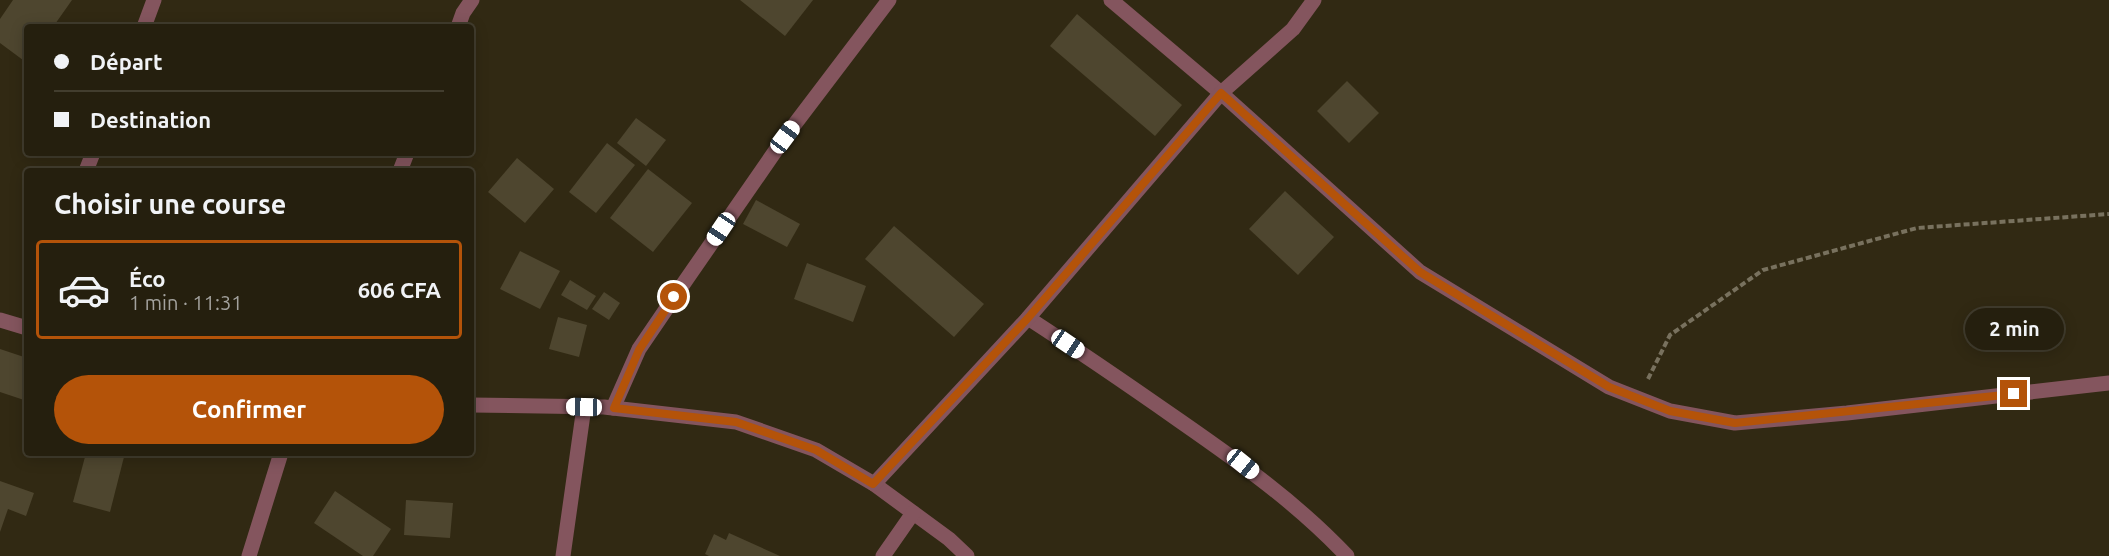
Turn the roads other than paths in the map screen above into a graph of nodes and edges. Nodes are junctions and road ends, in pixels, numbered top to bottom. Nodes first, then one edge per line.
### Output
1 (154, 0) edge
2 (472, 0) edge
3 (889, 0) edge
4 (1111, 0) edge
5 (1314, 0) edge
6 (145, 24) edge
7 (459, 24) edge
8 (1221, 93) junction
9 (1028, 318) junction
10 (0, 320) edge
11 (24, 325) edge
12 (2109, 383) edge
13 (474, 405) edge
14 (584, 407) junction
15 (614, 408) junction
16 (279, 456) edge
17 (873, 484) junction
18 (913, 513) junction
19 (249, 556) edge
20 (563, 556) edge
21 (883, 556) edge
22 (967, 556) edge
23 (1347, 556) edge

1 - 6 street
2 - 7 street
3 - 15 street
4 - 8 street
5 - 8 street
8 - 9 street
8 - 12 street
9 - 17 street
9 - 23 street
10 - 11 street
13 - 14 street
14 - 15 street
14 - 20 street
15 - 17 street
16 - 19 street
17 - 18 street
18 - 21 street
18 - 22 street

